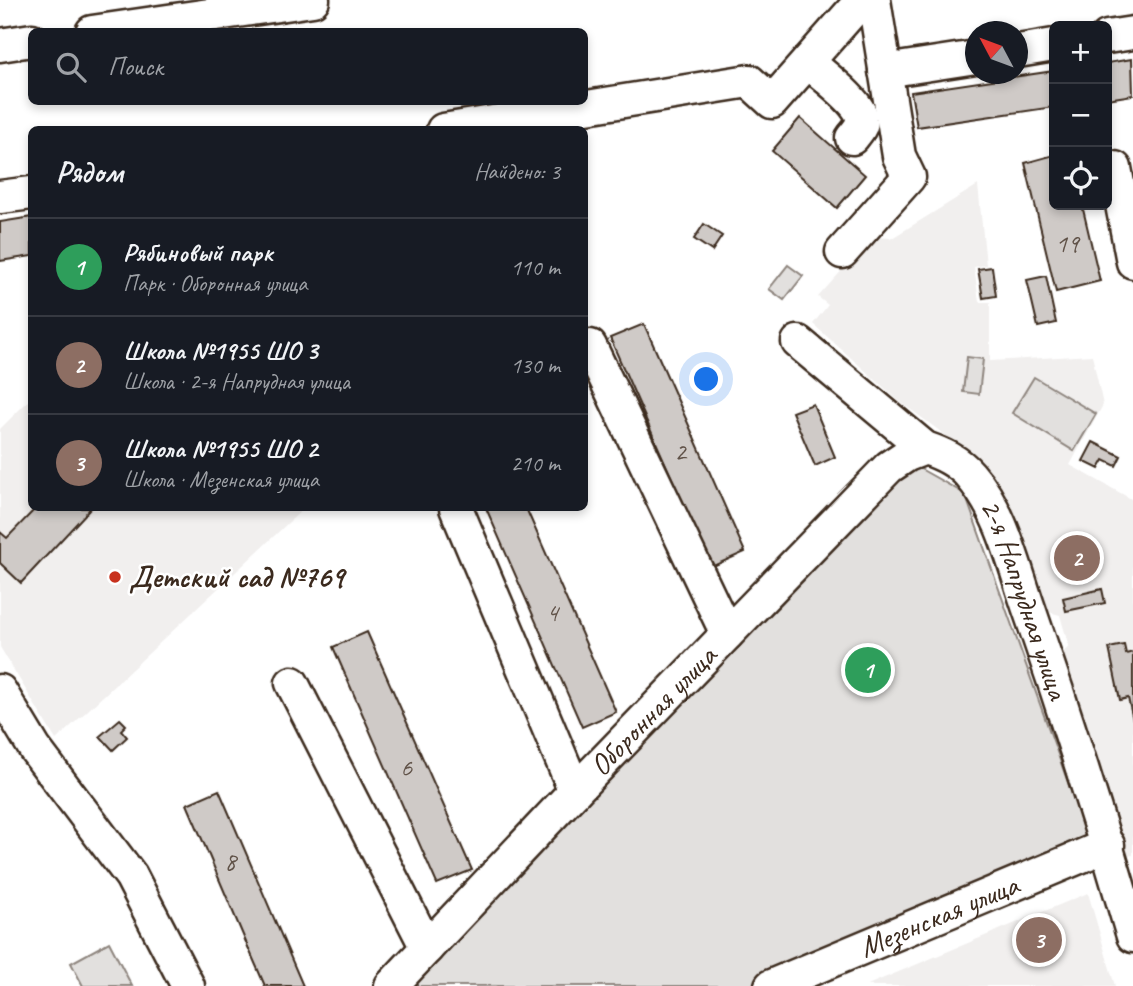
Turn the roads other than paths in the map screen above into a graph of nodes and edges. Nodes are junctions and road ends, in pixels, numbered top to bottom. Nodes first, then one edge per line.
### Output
1 (313, 0) edge
2 (862, 0) edge
3 (874, 0) edge
4 (255, 4) edge
5 (115, 28) edge
6 (1133, 33) edge
7 (1112, 36) edge
8 (28, 41) edge
9 (0, 45) edge
10 (1049, 46) edge
11 (1028, 49) edge
12 (965, 59) edge
13 (808, 62) junction
14 (885, 71) junction
15 (468, 126) edge
16 (852, 138) dead end
17 (1115, 168) dead end
18 (28, 193) edge
19 (0, 197) edge
20 (842, 252) dead end
21 (1132, 253) edge
22 (798, 342) dead end
23 (590, 346) dead end
24 (925, 447) junction
25 (457, 511) edge
26 (727, 634) junction
27 (292, 683) dead end
28 (0, 691) edge
29 (575, 791) junction
30 (1108, 845) junction
31 (1133, 933) edge
32 (427, 948) junction
33 (188, 986) edge
34 (391, 986) edge
35 (771, 986) edge

1 - 4 street
2 - 13 street
3 - 14 street
4 - 5 street
6 - 7 street
8 - 9 street
10 - 11 street
12 - 14 street
13 - 15 street
13 - 16 street
14 - 20 street
17 - 21 street
18 - 19 street
22 - 24 street, 2-я Напрудная улица
23 - 26 street
24 - 26 street, Оборонная улица
24 - 30 street, 2-я Напрудная улица
25 - 29 street
26 - 29 street, Оборонная улица
27 - 32 street
28 - 33 street
29 - 32 street, Оборонная улица
30 - 31 street, 2-я Напрудная улица
30 - 35 street, Мезенская улица
32 - 34 street, Оборонная улица

